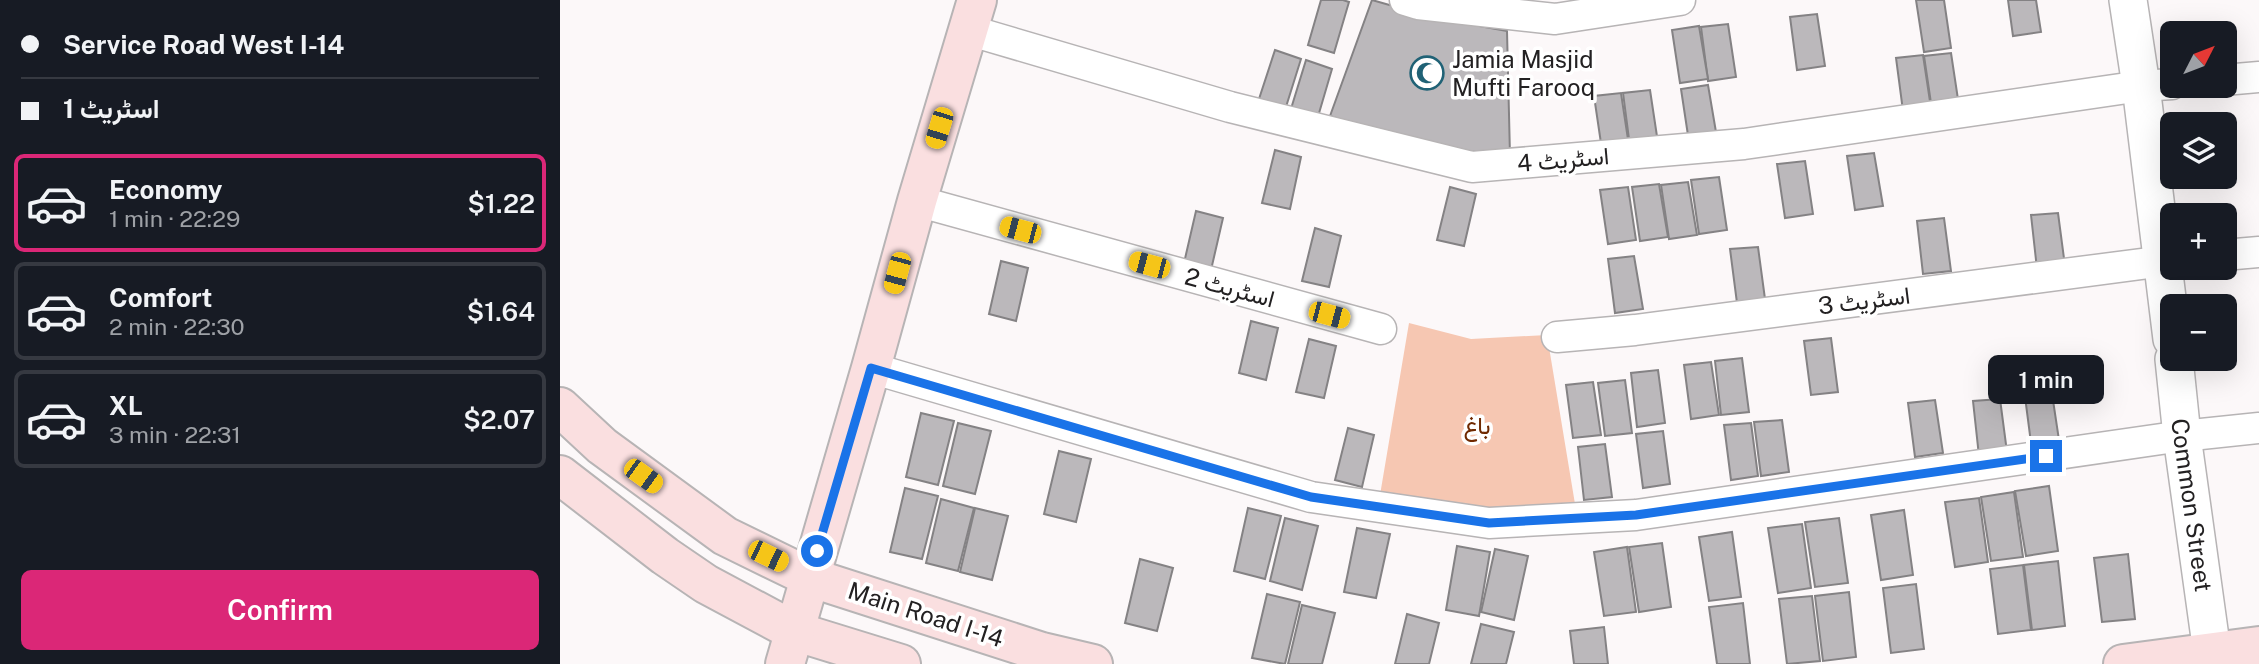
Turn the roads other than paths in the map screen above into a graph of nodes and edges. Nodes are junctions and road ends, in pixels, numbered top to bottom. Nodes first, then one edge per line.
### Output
1 (1405, 0) edge
2 (1680, 0) edge
3 (2128, 0) edge
4 (973, 15) edge
5 (2259, 77) edge
6 (2237, 79) edge
7 (2156, 85) edge
8 (917, 201) junction
9 (2164, 203) edge
10 (2259, 252) edge
11 (2237, 254) edge
12 (2160, 262) edge
13 (1381, 329) dead end
14 (1557, 337) dead end
15 (871, 368) junction
16 (2175, 371) edge
17 (560, 407) edge
18 (2259, 428) edge
19 (2182, 436) junction
20 (560, 475) edge
21 (810, 577) junction
22 (790, 648) edge
23 (2238, 653) edge
24 (901, 664) edge
25 (1093, 664) edge
26 (2123, 664) edge

1 - 2 street
3 - 7 street
4 - 7 street, اسٹریٹ 4
4 - 8 main road
5 - 6 street
7 - 9 street
8 - 13 street, اسٹریٹ 2
8 - 15 main road
10 - 11 street
12 - 14 street, اسٹریٹ 3
15 - 19 street
15 - 21 main road
16 - 19 street, Common Street
17 - 21 main road, Main Road I-14
18 - 19 street
19 - 23 street, Common Street
20 - 22 main road
21 - 22 main road
21 - 25 main road, Main Road I-14
22 - 24 main road
23 - 26 main road

